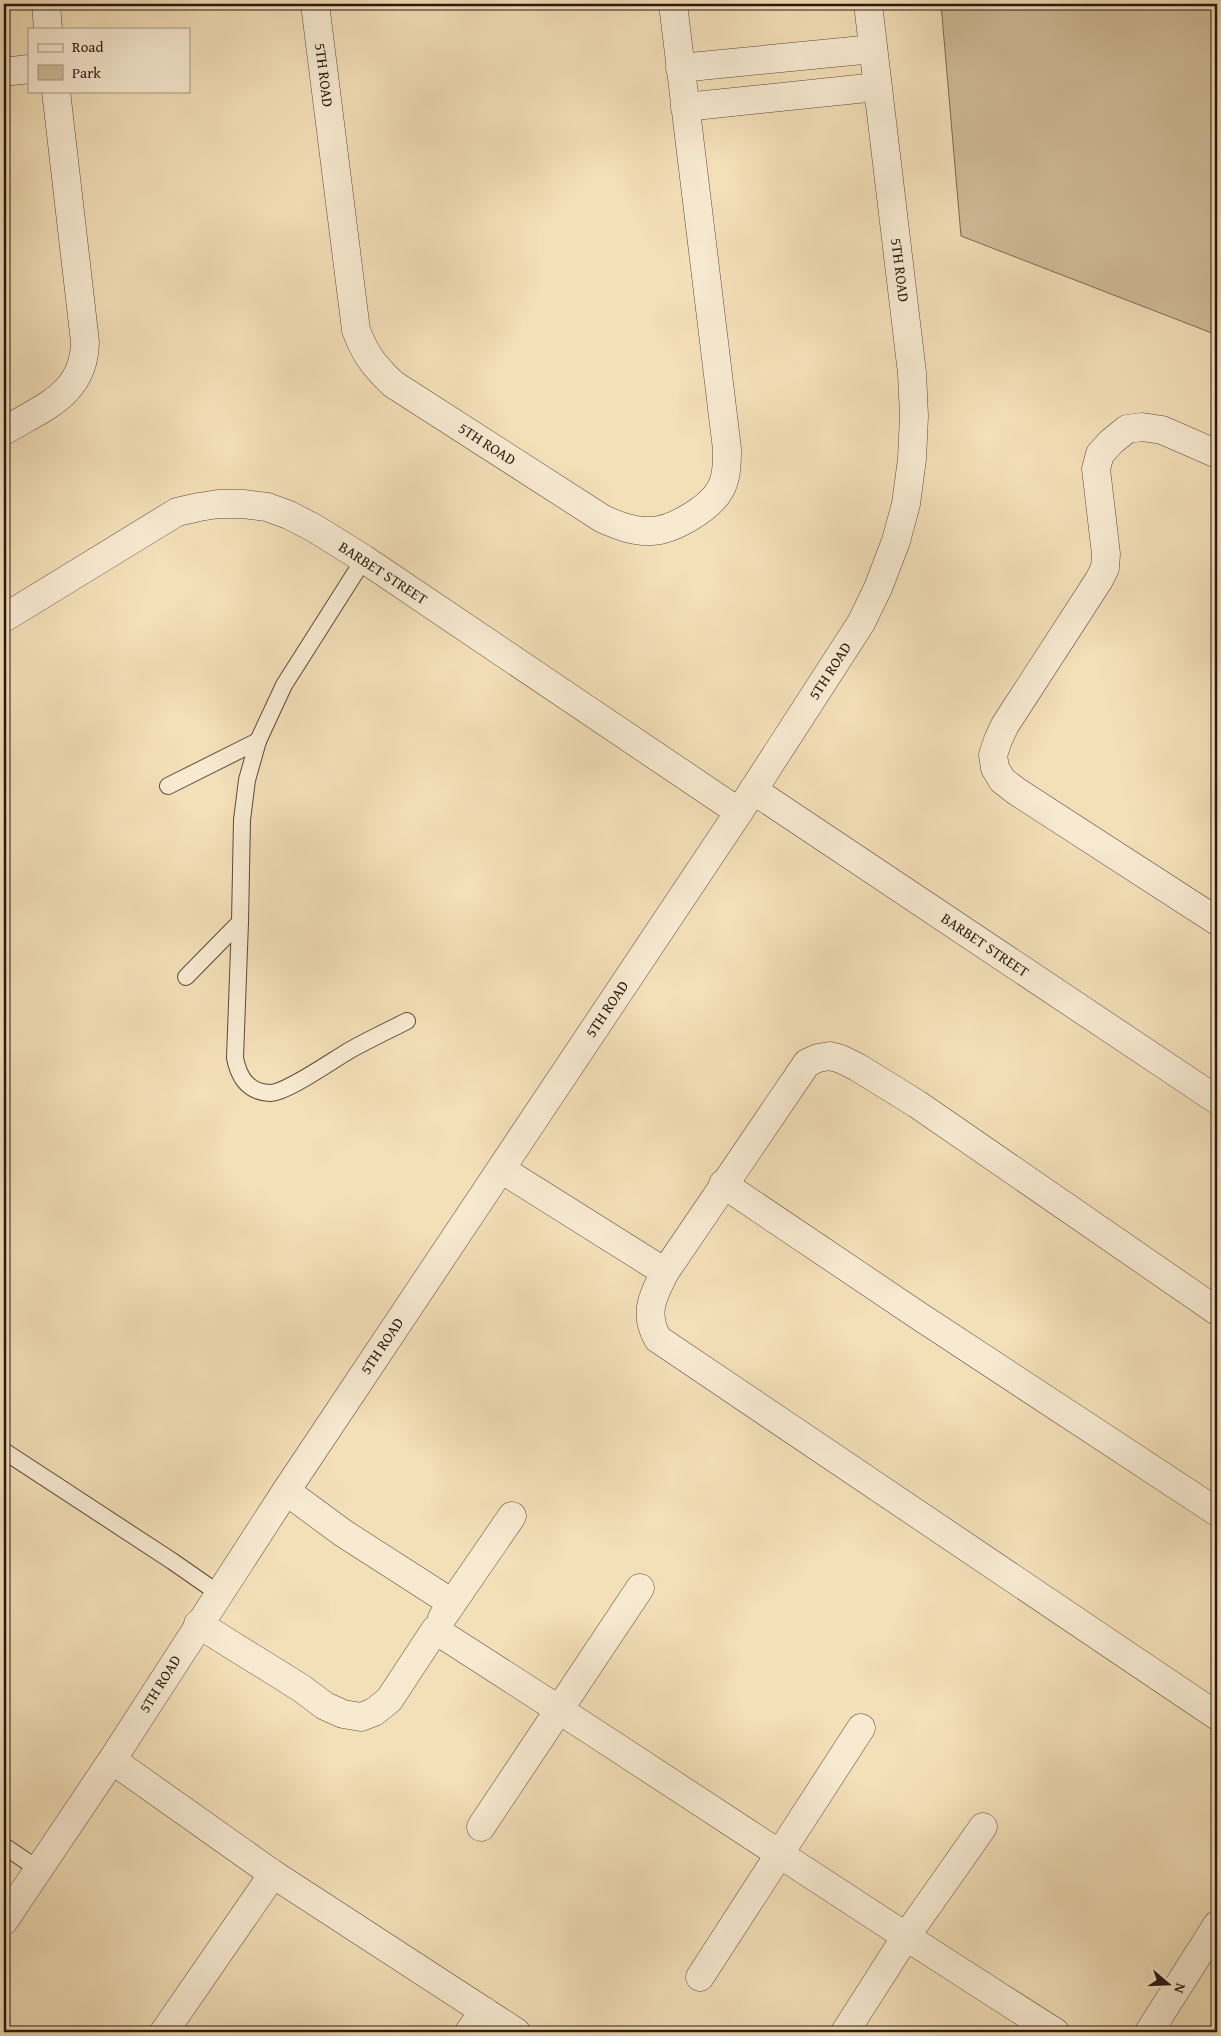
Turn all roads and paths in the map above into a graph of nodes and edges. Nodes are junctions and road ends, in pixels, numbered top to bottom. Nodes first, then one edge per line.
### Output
1 (46, 4) edge
2 (315, 4) edge
3 (673, 4) edge
4 (868, 4) edge
5 (48, 28) edge
6 (873, 49) junction
7 (680, 68) junction
8 (28, 69) edge
9 (4, 72) edge
10 (877, 87) junction
11 (56, 92) edge
12 (685, 107) junction
13 (4, 431) edge
14 (1217, 454) edge
15 (364, 559) junction
16 (4, 618) edge
17 (258, 741) junction
18 (168, 786) dead end
19 (746, 801) junction
20 (1217, 921) edge
21 (240, 922) junction
22 (186, 977) dead end
23 (407, 1020) dead end
24 (1217, 1100) edge
25 (501, 1169) junction
26 (723, 1184) junction
27 (665, 1272) junction
28 (1217, 1311) edge
29 (4, 1451) edge
30 (286, 1491) junction
31 (1217, 1512) edge
32 (512, 1516) dead end
33 (640, 1588) dead end
34 (218, 1593) junction
35 (452, 1603) junction
36 (198, 1624) junction
37 (435, 1630) junction
38 (559, 1709) junction
39 (1217, 1716) edge
40 (861, 1728) dead end
41 (112, 1760) junction
42 (481, 1827) dead end
43 (983, 1827) dead end
44 (4, 1846) edge
45 (781, 1854) junction
46 (38, 1869) junction
47 (273, 1874) junction
48 (4, 1921) edge
49 (1217, 1926) edge
50 (905, 1938) junction
51 (700, 1977) dead end
52 (476, 2022) edge
53 (164, 2032) edge
54 (516, 2032) edge
55 (845, 2032) edge
56 (1055, 2032) edge
57 (1149, 2032) edge

1 - 5 street
2 - 12 street, 5TH ROAD
3 - 7 street, 5TH ROAD
4 - 6 street, 5TH ROAD
6 - 7 street
6 - 10 street, 5TH ROAD
7 - 12 street, 5TH ROAD
8 - 9 street
10 - 12 street
10 - 19 street, 5TH ROAD
11 - 13 street
14 - 20 street
15 - 16 street, BARBET STREET
15 - 17 lane
15 - 19 street, BARBET STREET
17 - 18 lane
17 - 21 lane
19 - 24 street, BARBET STREET
19 - 25 street, 5TH ROAD
21 - 22 lane
21 - 23 lane
25 - 27 street
25 - 30 street, 5TH ROAD
26 - 27 street
26 - 28 street
26 - 31 street
27 - 39 street
29 - 34 lane
30 - 34 street, 5TH ROAD
30 - 35 street
32 - 35 street
33 - 38 street
34 - 36 street, 5TH ROAD
35 - 37 street
36 - 37 street
36 - 41 street, 5TH ROAD
37 - 38 street
38 - 42 street
38 - 45 street
40 - 45 street
41 - 46 street, 5TH ROAD
41 - 47 street
43 - 50 street
44 - 46 lane
45 - 50 street
45 - 51 street
46 - 48 street, 5TH ROAD
47 - 52 street
47 - 53 street
49 - 57 street
50 - 55 street
50 - 56 street
52 - 54 street

